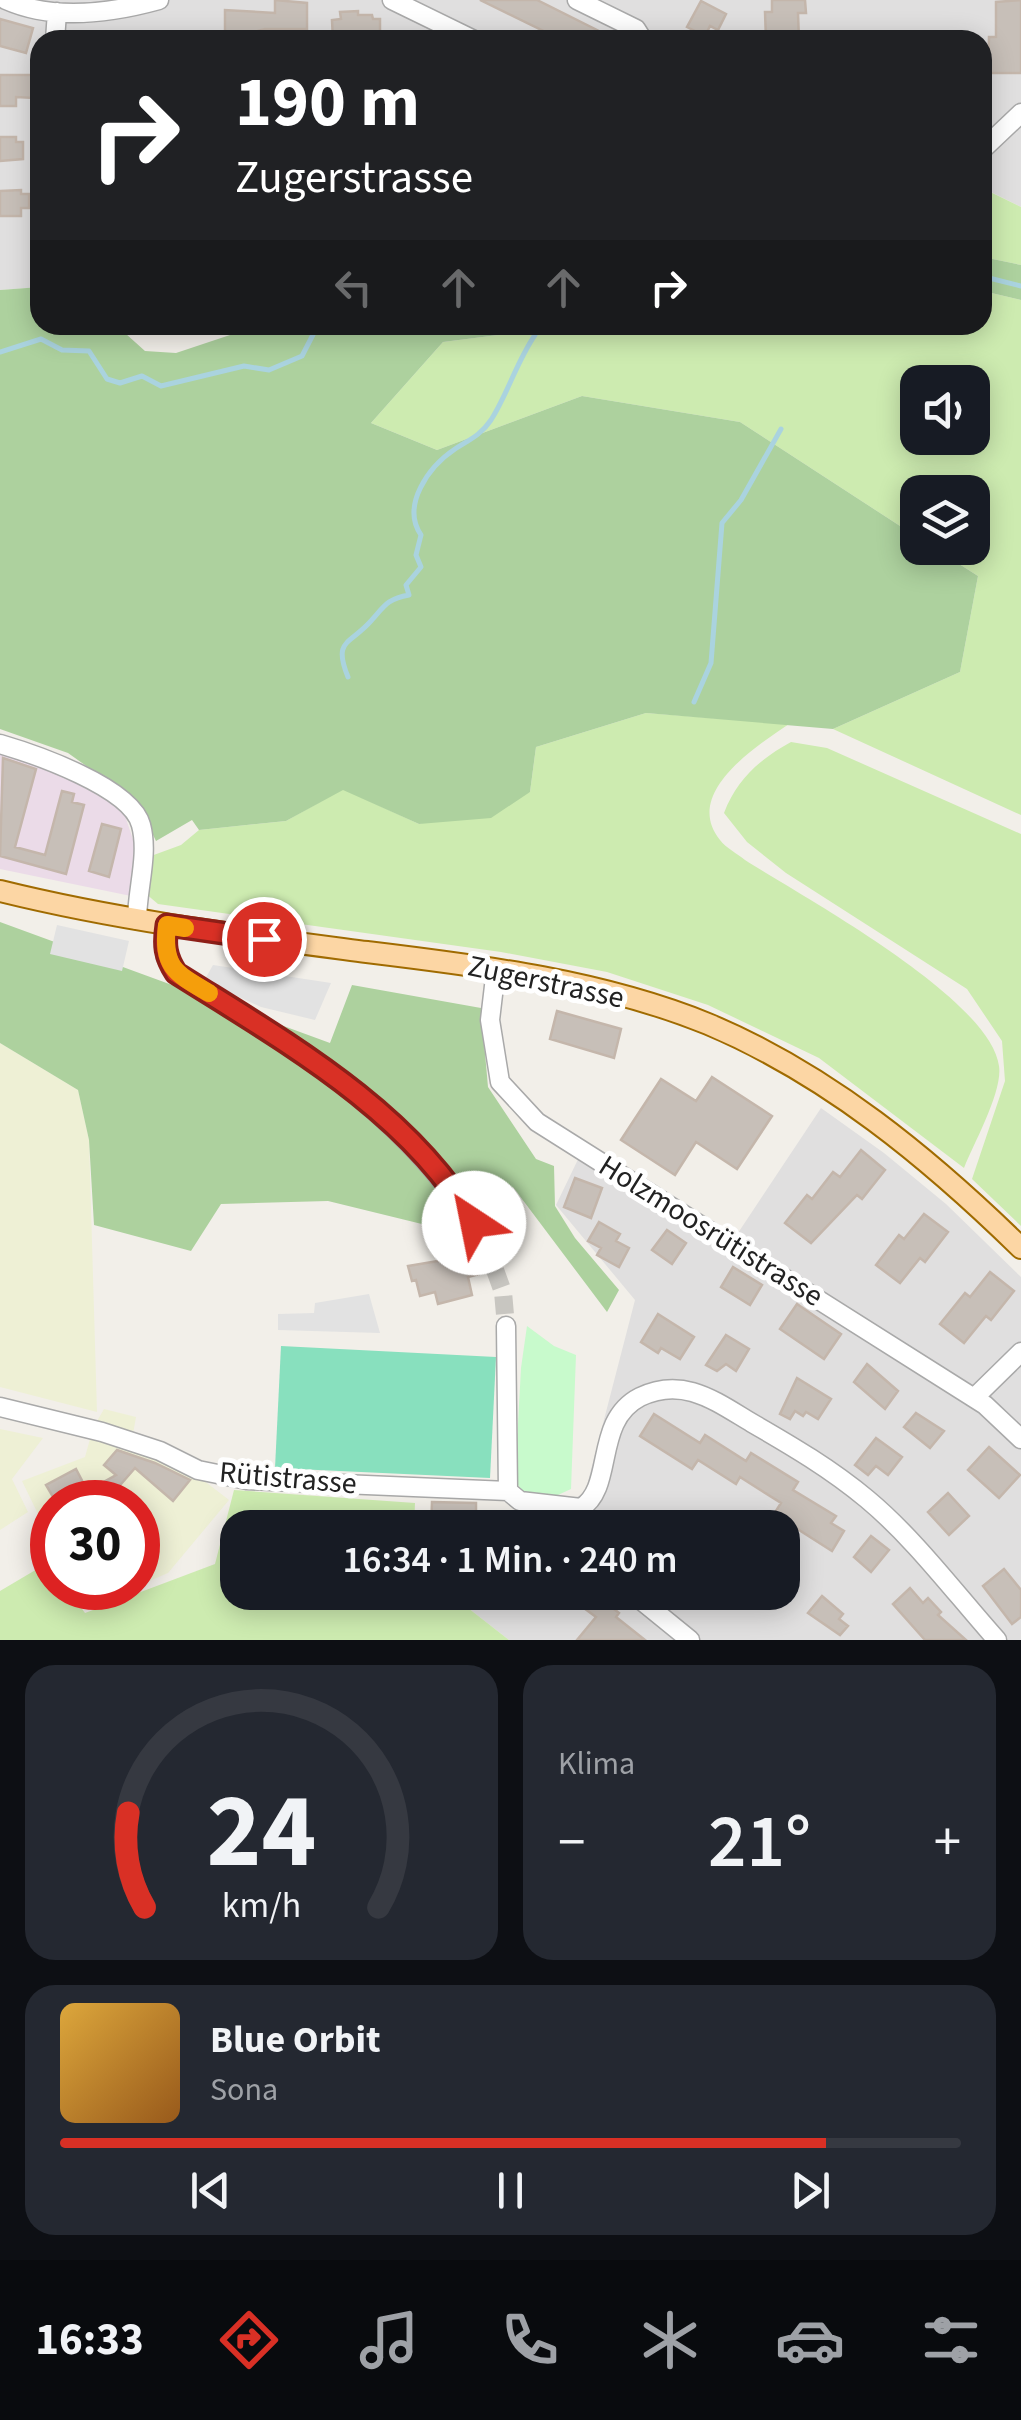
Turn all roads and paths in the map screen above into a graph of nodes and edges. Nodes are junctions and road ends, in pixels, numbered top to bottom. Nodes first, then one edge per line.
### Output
1 (6, 0) edge
2 (159, 0) edge
3 (392, 0) edge
4 (577, 0) edge
5 (57, 12) junction
6 (56, 30) edge
7 (454, 30) edge
8 (637, 30) edge
9 (1021, 113) edge
10 (992, 141) edge
11 (0, 744) edge
12 (0, 891) edge
13 (138, 920) junction
14 (167, 925) junction
15 (496, 968) junction
16 (486, 1245) tunnel mouth
17 (1021, 1248) edge
18 (506, 1326) tunnel mouth
19 (1021, 1352) edge
20 (974, 1398) junction
21 (0, 1407) edge
22 (1021, 1440) edge
23 (508, 1491) junction
24 (581, 1508) joint
25 (652, 1610) edge
26 (690, 1640) edge
27 (997, 1640) edge

1 - 5 street
2 - 5 street
3 - 7 street
4 - 8 street
5 - 6 street
9 - 10 street
11 - 13 street
12 - 13 main road, Zugerstrasse
13 - 14 main road, Zugerstrasse
14 - 15 main road, Zugerstrasse
14 - 16 street
15 - 17 main road, Zugerstrasse
15 - 20 street, Holzmoosrütistrasse
18 - 23 street
19 - 20 street
20 - 22 street, Holzmoosrütistrasse
21 - 23 street, Rütistrasse
23 - 24 street, Rütistrasse
24 - 27 street
25 - 26 street

